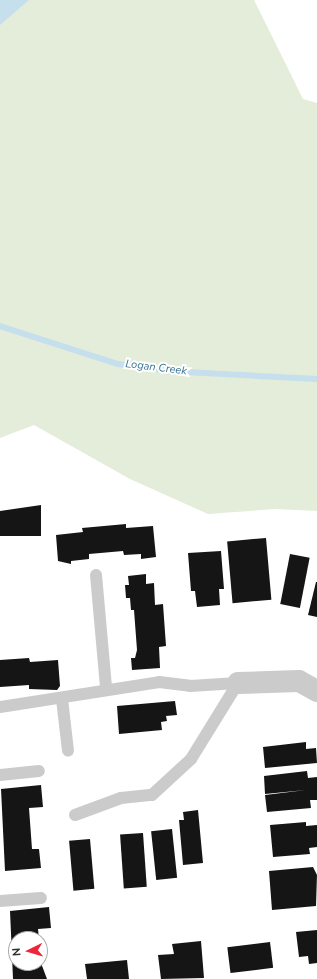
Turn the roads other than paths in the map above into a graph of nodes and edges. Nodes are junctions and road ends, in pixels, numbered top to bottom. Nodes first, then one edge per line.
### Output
1 (96, 575) dead end
2 (238, 684) junction
3 (106, 688) junction
4 (317, 691) edge
5 (62, 699) junction
6 (0, 707) edge
7 (68, 751) dead end
8 (39, 771) dead end
9 (0, 775) edge
10 (76, 815) dead end
11 (41, 898) dead end
12 (0, 901) edge

1 - 3 lane
2 - 3 lane
2 - 4 street
2 - 10 lane
3 - 5 lane
5 - 6 lane
5 - 7 lane
8 - 9 lane
11 - 12 lane

